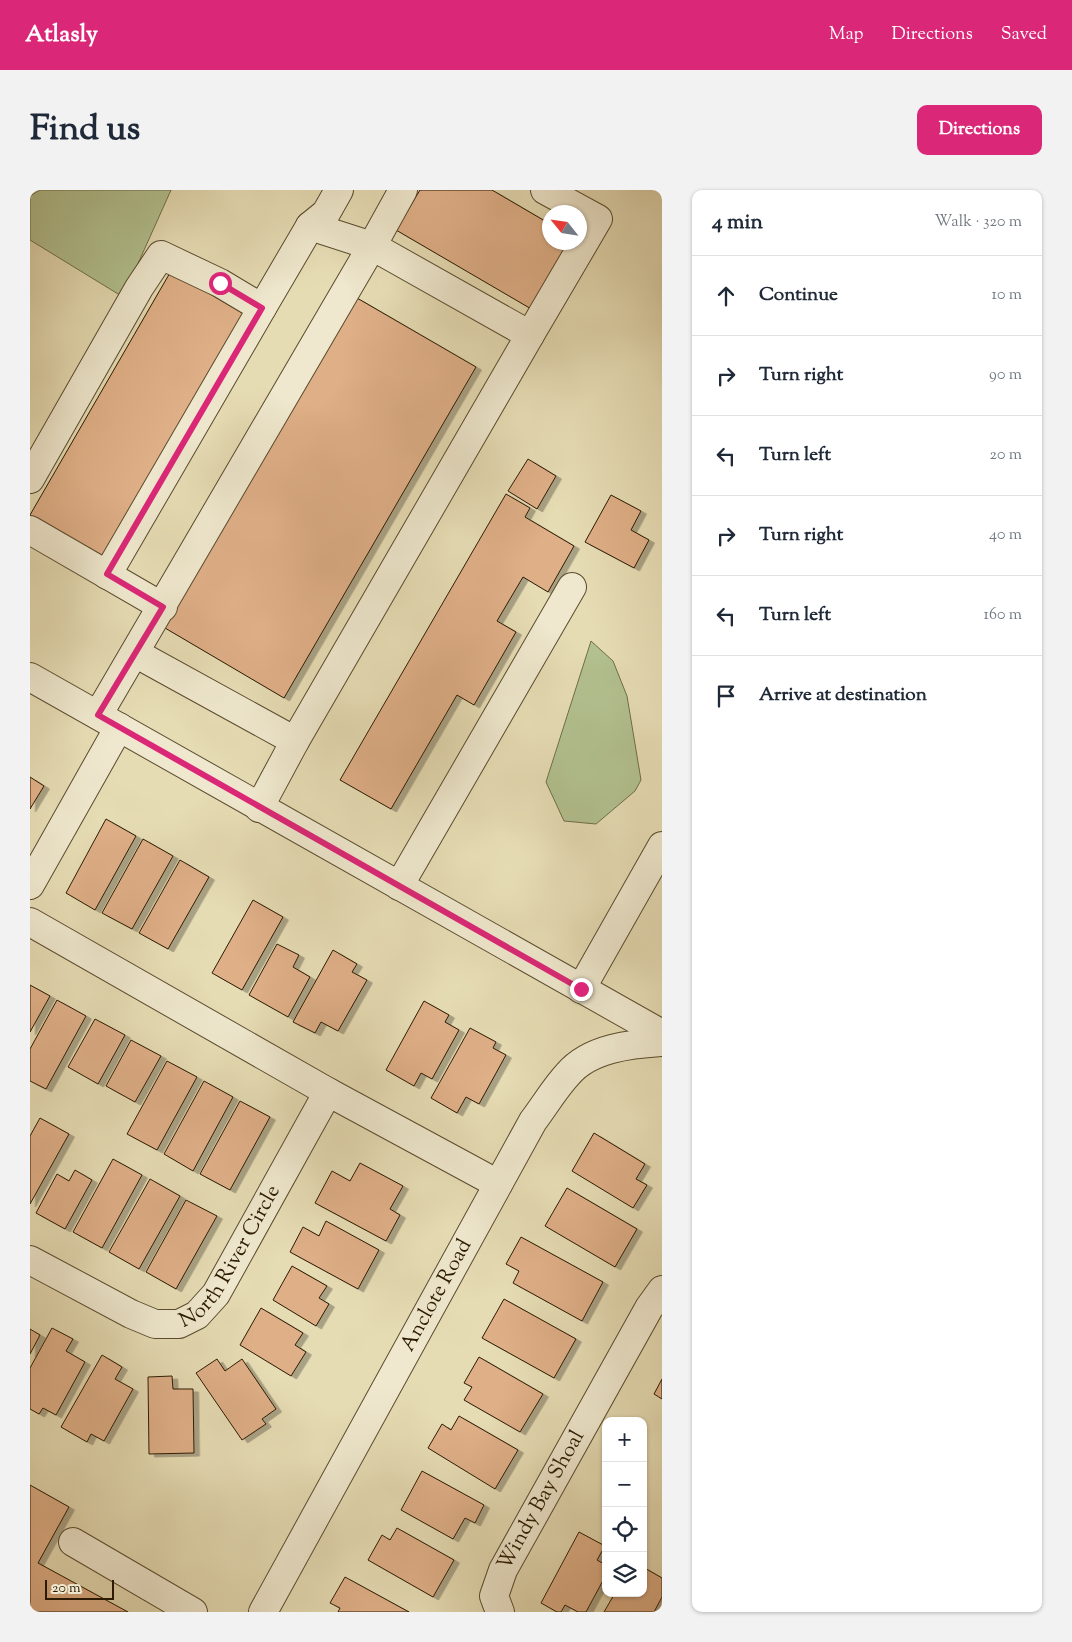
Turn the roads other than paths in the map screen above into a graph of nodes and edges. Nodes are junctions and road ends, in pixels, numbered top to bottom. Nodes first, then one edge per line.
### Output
1 (339, 190) edge
2 (403, 190) edge
3 (545, 190) edge
4 (310, 226) junction
5 (372, 246) junction
6 (262, 308) junction
7 (530, 336) junction
8 (30, 479) edge
9 (30, 530) edge
10 (107, 574) junction
11 (572, 587) dead end
12 (163, 607) junction
13 (135, 653) junction
14 (30, 677) edge
15 (109, 721) junction
16 (295, 741) junction
17 (259, 808) junction
18 (662, 846) edge
19 (30, 884) edge
20 (399, 886) junction
21 (30, 922) edge
22 (581, 989) junction
23 (662, 1034) edge
24 (662, 1042) edge
25 (328, 1092) junction
26 (498, 1184) junction
27 (30, 1260) edge
28 (662, 1290) edge
29 (73, 1542) dead end
30 (193, 1612) edge
31 (263, 1612) edge
32 (500, 1612) edge

1 - 4 street
2 - 5 street
3 - 7 street
4 - 5 street
4 - 6 street
5 - 7 street
5 - 12 street
6 - 8 street
6 - 10 street
7 - 16 street
9 - 10 street
10 - 12 street
11 - 20 street
12 - 13 street
13 - 15 street
13 - 16 street
14 - 15 street
15 - 17 street
15 - 19 street
16 - 17 street
17 - 20 street
18 - 22 street
20 - 22 street
21 - 25 street
22 - 23 street
24 - 26 street, Anclote Road
25 - 26 street
25 - 27 street, North River Circle
26 - 31 street, Anclote Road
28 - 32 street, Windy Bay Shoal
29 - 30 street

